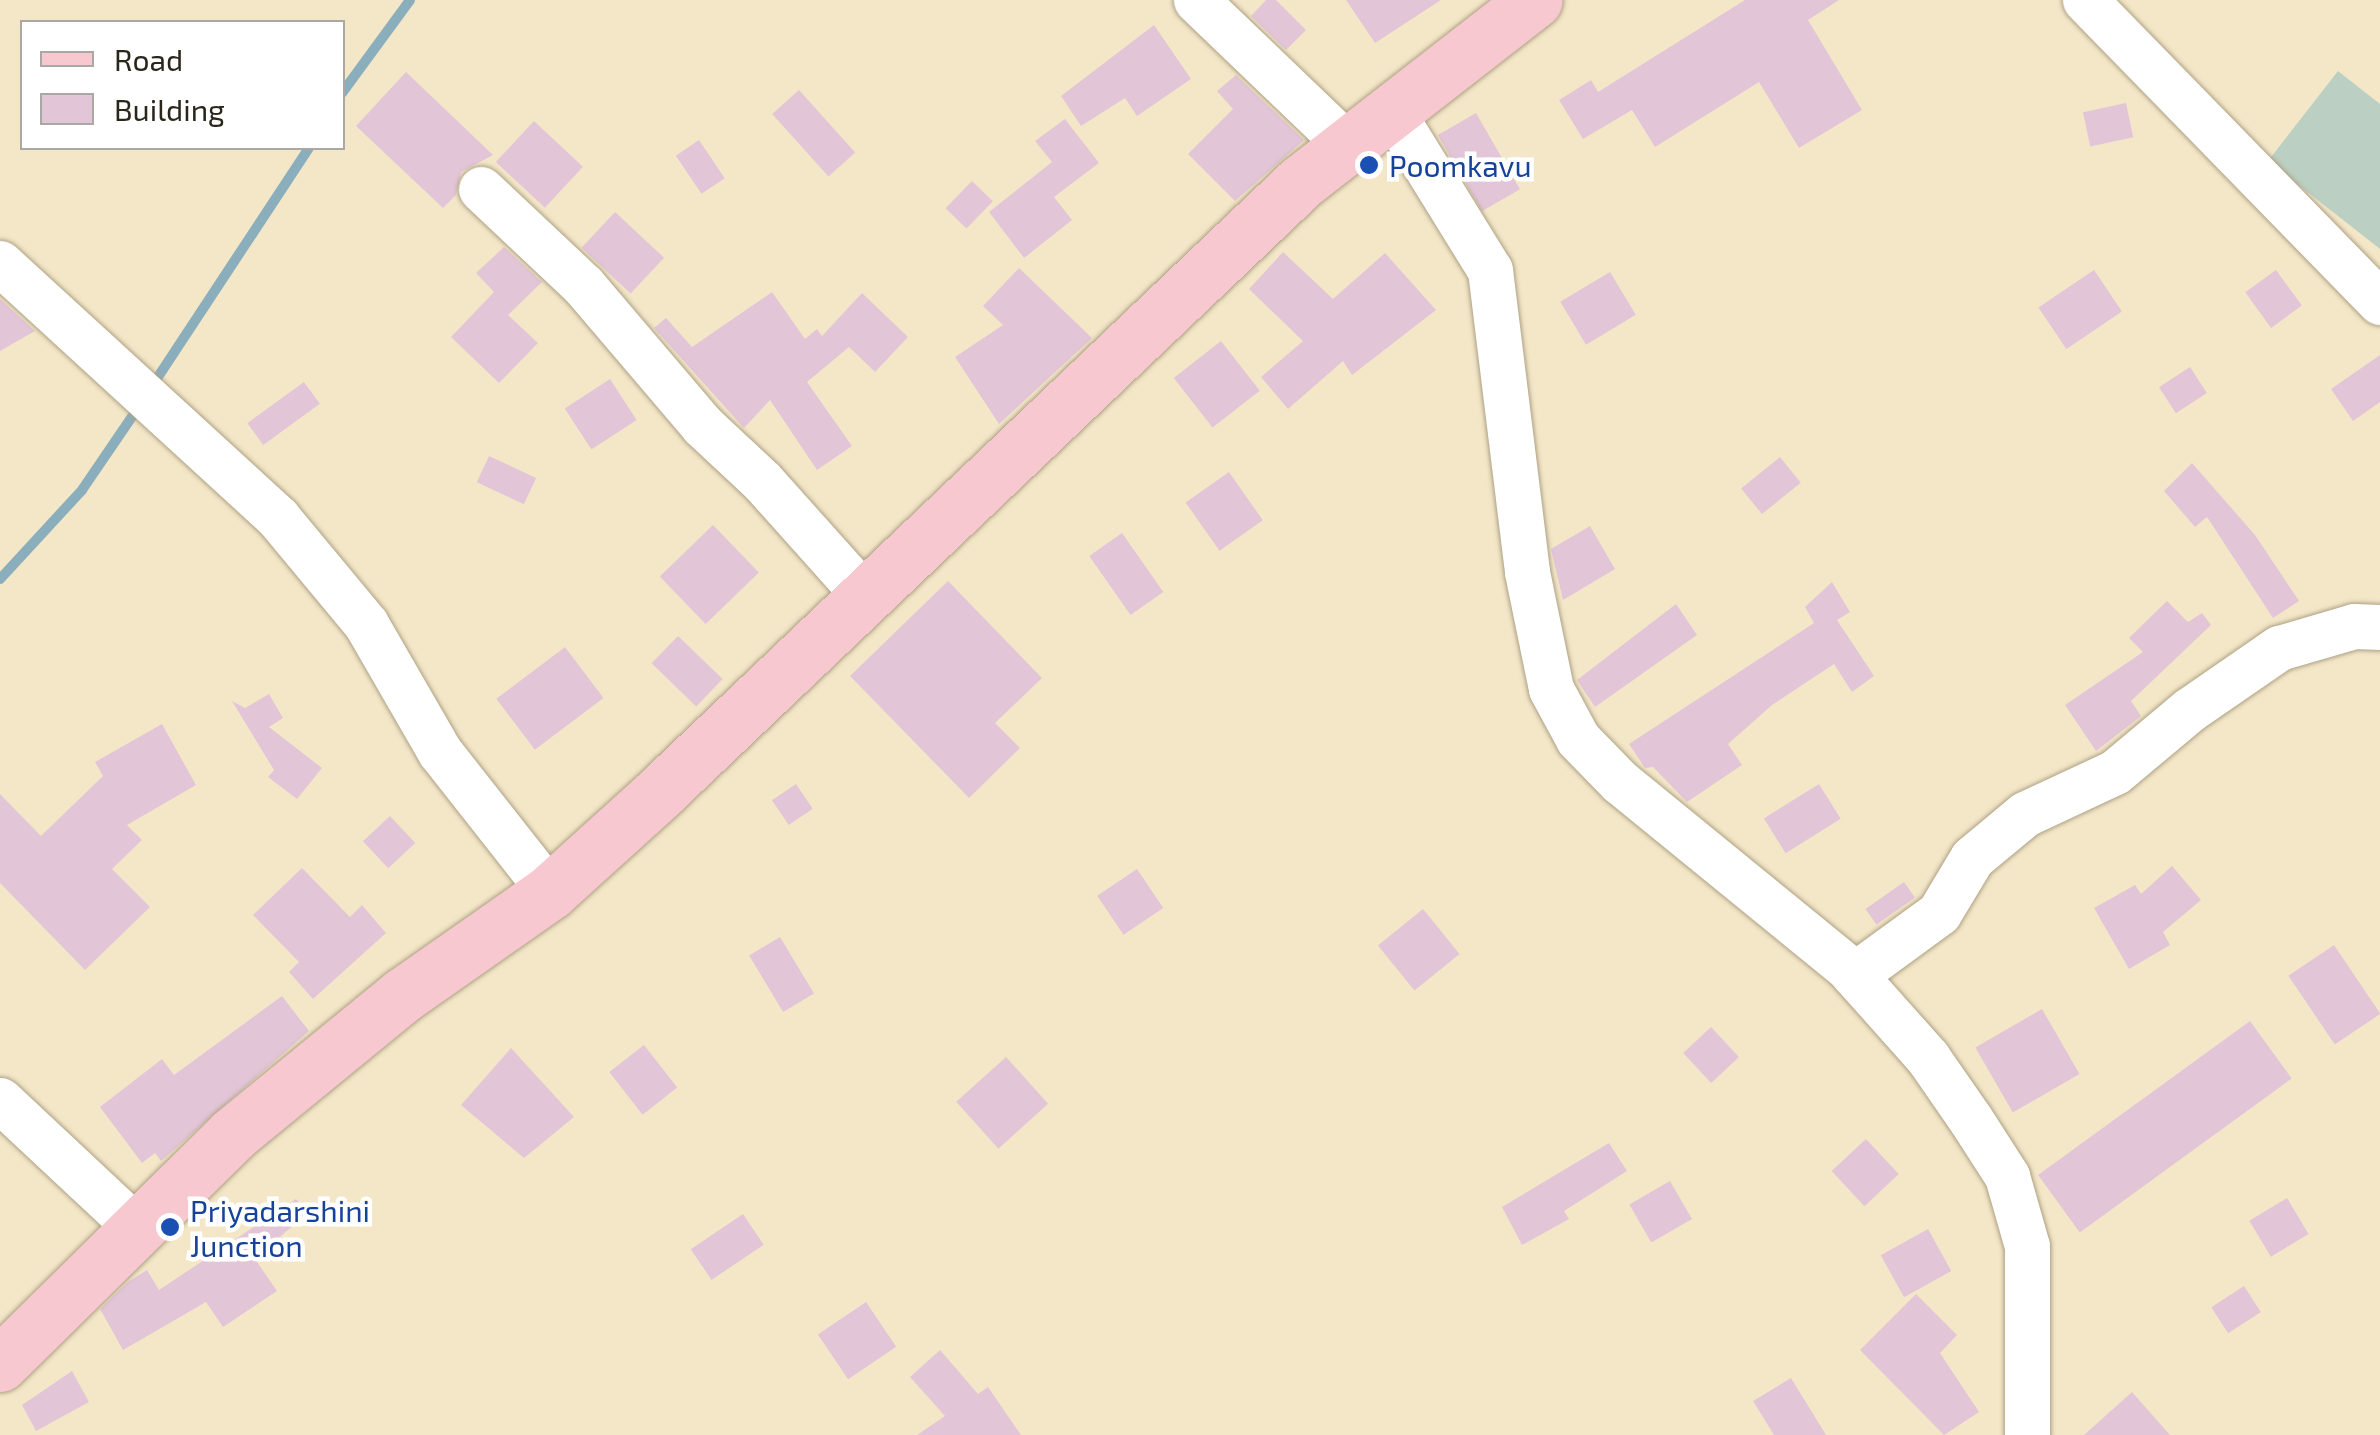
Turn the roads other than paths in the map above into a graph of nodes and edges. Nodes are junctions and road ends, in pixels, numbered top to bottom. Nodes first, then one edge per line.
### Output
1 (1196, 0) edge
2 (1535, 0) edge
3 (2086, 0) edge
4 (1391, 110) junction
5 (1346, 145) junction
6 (481, 190) dead end
7 (0, 263) edge
8 (2380, 302) edge
9 (866, 596) junction
10 (2380, 628) edge
11 (550, 892) junction
12 (1854, 975) junction
13 (0, 1100) edge
14 (140, 1231) junction
15 (0, 1364) edge
16 (2026, 1435) edge

1 - 5 street
2 - 4 main road
3 - 8 street
4 - 5 main road
4 - 12 street
5 - 9 main road
6 - 9 street
7 - 11 street
9 - 11 main road
10 - 12 street
11 - 14 main road
12 - 16 street
13 - 14 street
14 - 15 main road

